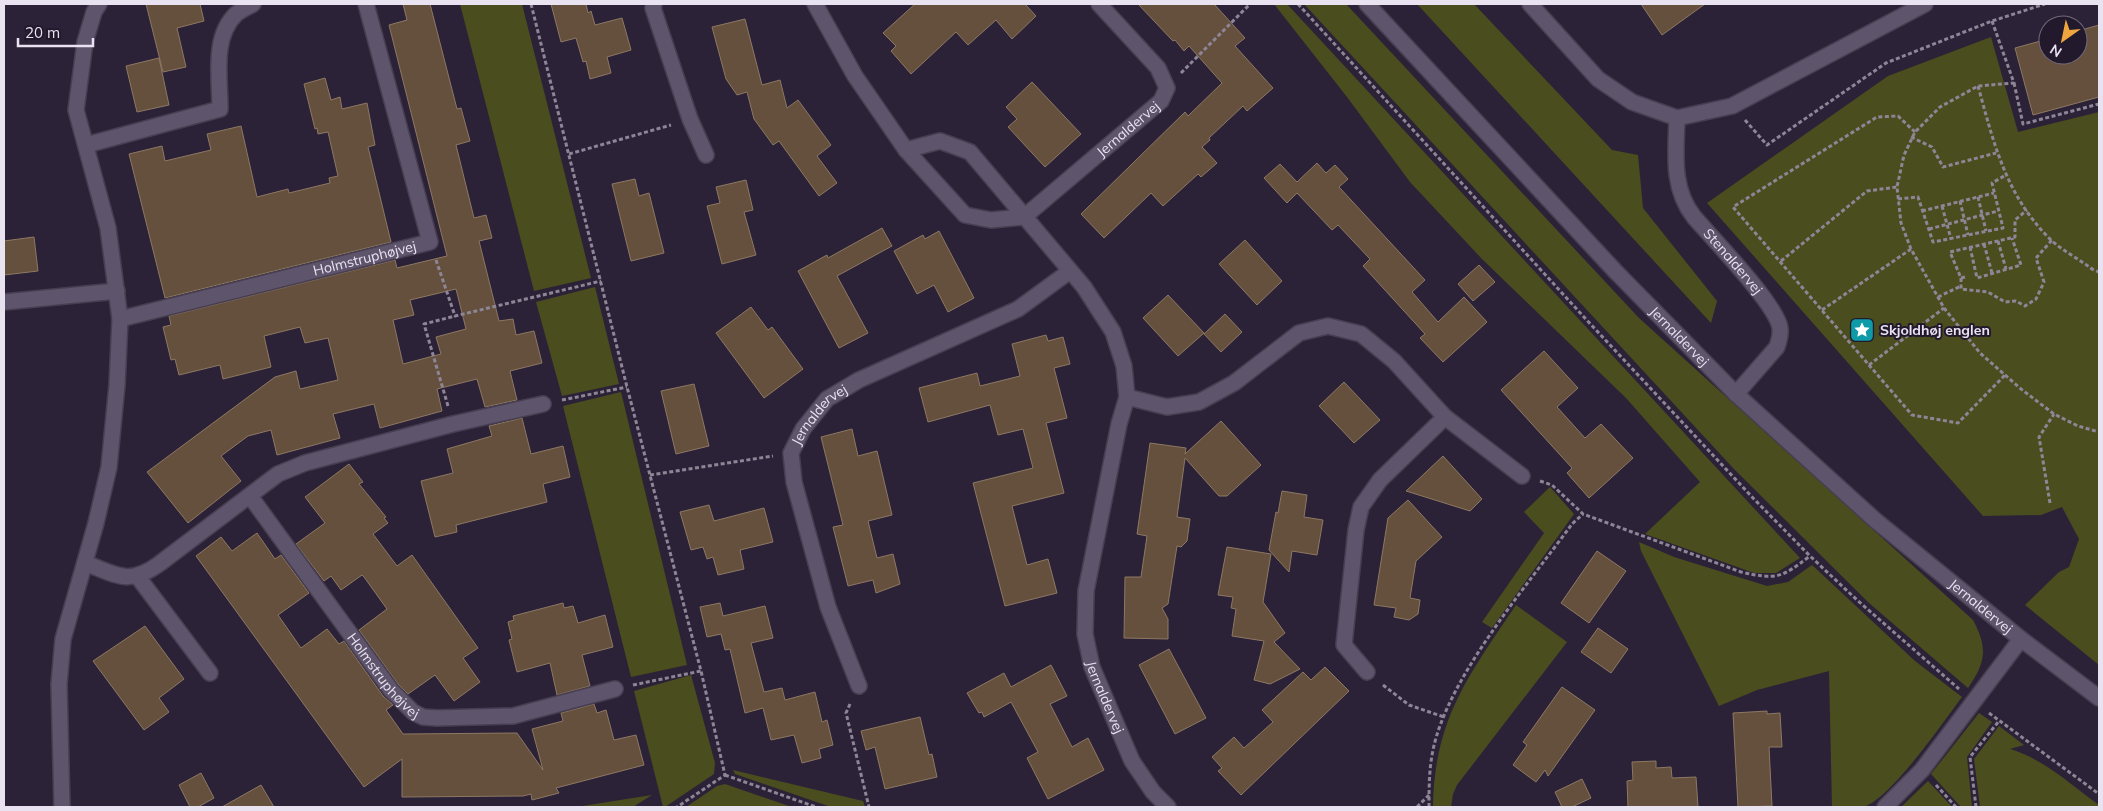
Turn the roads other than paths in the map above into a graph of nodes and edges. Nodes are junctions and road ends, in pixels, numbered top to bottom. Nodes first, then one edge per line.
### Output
1 (253, 4) edge
2 (366, 4) edge
3 (654, 4) edge
4 (815, 4) edge
5 (1099, 4) edge
6 (1367, 4) edge
7 (1530, 4) edge
8 (1925, 4) edge
9 (92, 6) edge
10 (1678, 118) junction
11 (86, 146) junction
12 (906, 150) junction
13 (706, 155) dead end
14 (1024, 216) junction
15 (1070, 271) junction
16 (117, 291) junction
17 (4, 302) edge
18 (120, 319) junction
19 (1736, 394) junction
20 (1127, 396) junction
21 (543, 404) road end
22 (1446, 417) junction
23 (1522, 476) road end
24 (250, 496) junction
25 (85, 563) junction
26 (138, 577) junction
27 (2021, 639) junction
28 (210, 672) dead end
29 (1367, 672) dead end
30 (859, 686) road end
31 (615, 689) road end
32 (2099, 698) edge
33 (62, 807) edge
34 (1168, 807) edge
35 (1885, 807) edge

1 - 11 street
2 - 18 street, Holmstruphøjvej
3 - 13 street
4 - 12 street
5 - 14 street, Jernaldervej
6 - 19 street, Jernaldervej
7 - 10 street
8 - 10 street
9 - 11 street
10 - 19 street, Stenaldervej
11 - 16 street
12 - 14 street
12 - 14 street, Jernaldervej
14 - 15 street, Jernaldervej
15 - 20 street, Jernaldervej
15 - 30 street, Jernaldervej
16 - 17 street
16 - 18 street
18 - 25 street
19 - 27 street, Jernaldervej
20 - 22 street
20 - 34 street, Jernaldervej
21 - 24 street
22 - 23 street
22 - 29 street
24 - 26 street
24 - 31 street, Holmstruphøjvej
25 - 26 street
25 - 33 street
26 - 28 street
27 - 32 street, Jernaldervej
27 - 35 street, Jernaldervej

